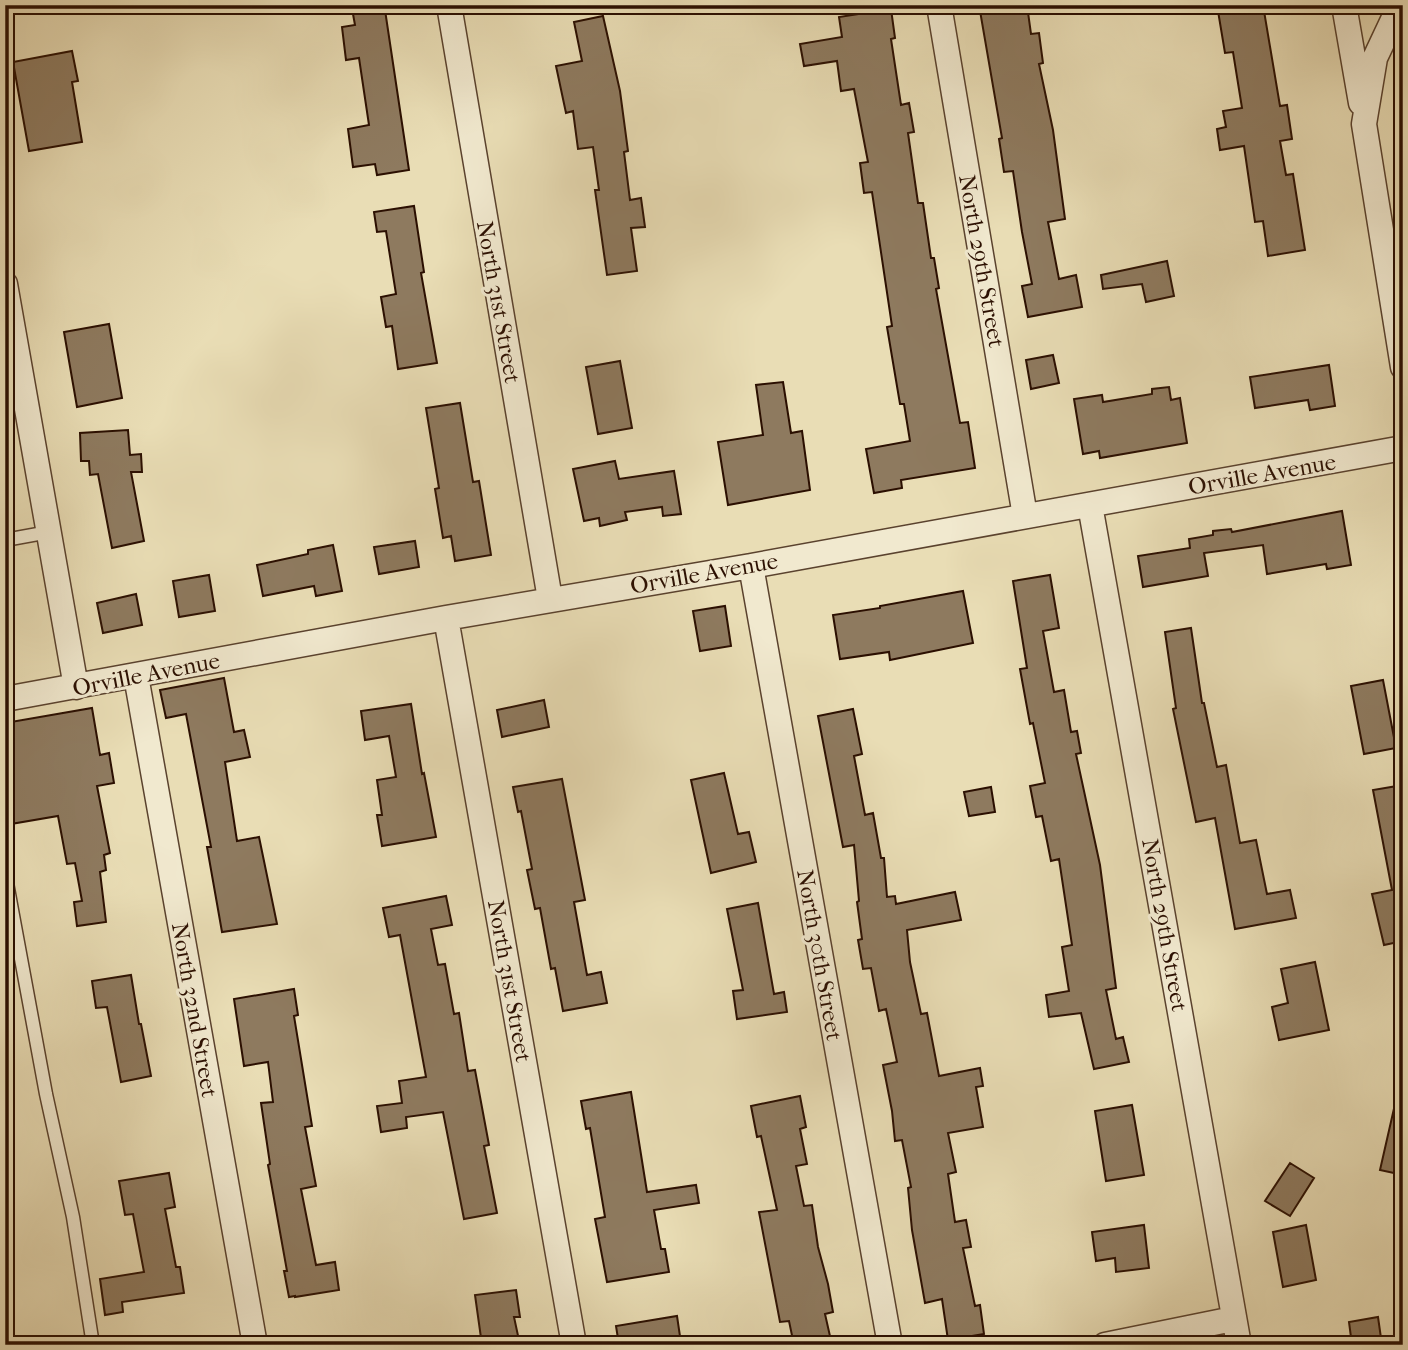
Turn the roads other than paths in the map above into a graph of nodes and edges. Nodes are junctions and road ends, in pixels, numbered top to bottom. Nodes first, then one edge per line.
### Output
1 (449, 5) edge
2 (939, 5) edge
3 (1344, 5) edge
4 (1400, 5) edge
5 (1364, 124) junction
6 (1394, 257) edge
7 (5, 284) edge
8 (1403, 367) edge
9 (1403, 448) edge
10 (1090, 506) junction
11 (1025, 516) junction
12 (49, 532) junction
13 (5, 540) edge
14 (751, 566) junction
15 (550, 599) junction
16 (446, 618) junction
17 (136, 676) junction
18 (76, 687) junction
19 (5, 699) edge
20 (5, 872) edge
21 (1233, 1319) junction
22 (93, 1345) edge
23 (255, 1345) edge
24 (575, 1345) edge
25 (890, 1345) edge
26 (1105, 1345) edge
27 (1239, 1345) edge

1 - 15 street, North 31st Street
2 - 11 street, North 29th Street
3 - 5 street
4 - 5 street
5 - 6 street
6 - 8 street
7 - 12 street
9 - 10 street, Orville Avenue
10 - 11 street, Orville Avenue
10 - 21 street, North 29th Street
11 - 14 street, Orville Avenue
12 - 13 lane
12 - 18 street
14 - 15 street, Orville Avenue
14 - 25 street, North 30th Street
15 - 16 street, Orville Avenue
16 - 17 street, Orville Avenue
16 - 24 street, North 31st Street
17 - 18 street, Orville Avenue
17 - 23 street, North 32nd Street
18 - 19 street, Orville Avenue
20 - 22 lane
21 - 26 street
21 - 27 street, North 29th Street

